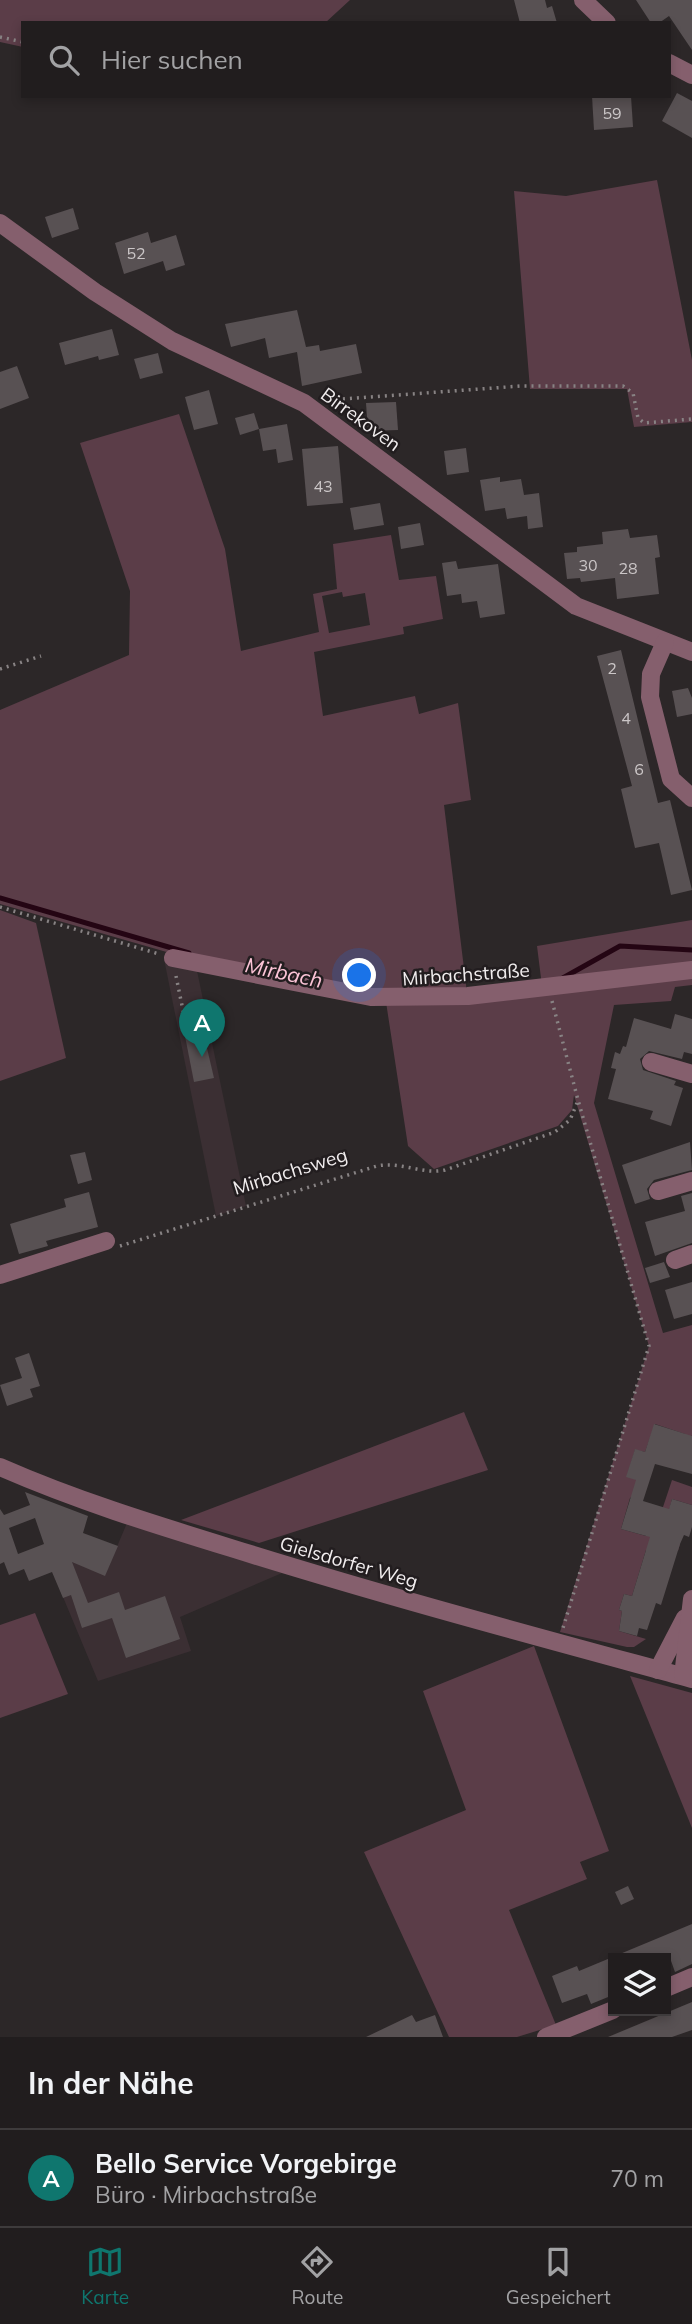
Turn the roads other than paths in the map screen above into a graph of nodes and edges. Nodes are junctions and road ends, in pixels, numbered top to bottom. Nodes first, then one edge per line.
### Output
1 (583, 0) edge
2 (605, 21) edge
3 (671, 64) edge
4 (692, 75) edge
5 (0, 223) edge
6 (664, 642) junction
7 (692, 652) edge
8 (692, 798) edge
9 (173, 958) road end
10 (692, 970) edge
11 (652, 1062) dead end
12 (692, 1074) edge
13 (692, 1181) edge
14 (658, 1191) dead end
15 (106, 1241) road end
16 (0, 1275) edge
17 (0, 1467) edge
18 (690, 1605) edge
19 (658, 1670) junction
20 (687, 1678) edge
21 (692, 1977) edge
22 (671, 1986) edge
23 (608, 2012) edge
24 (546, 2037) edge

1 - 2 street
3 - 4 street
5 - 6 street, Birrekoven
6 - 7 street, Birrekoven
6 - 8 street
9 - 10 street, Mirbachstraße
11 - 12 street
13 - 14 street
15 - 16 street
17 - 19 street, Gielsdorfer Weg
18 - 19 street
18 - 20 street
19 - 20 street, Gielsdorfer Weg
21 - 22 street
23 - 24 street

